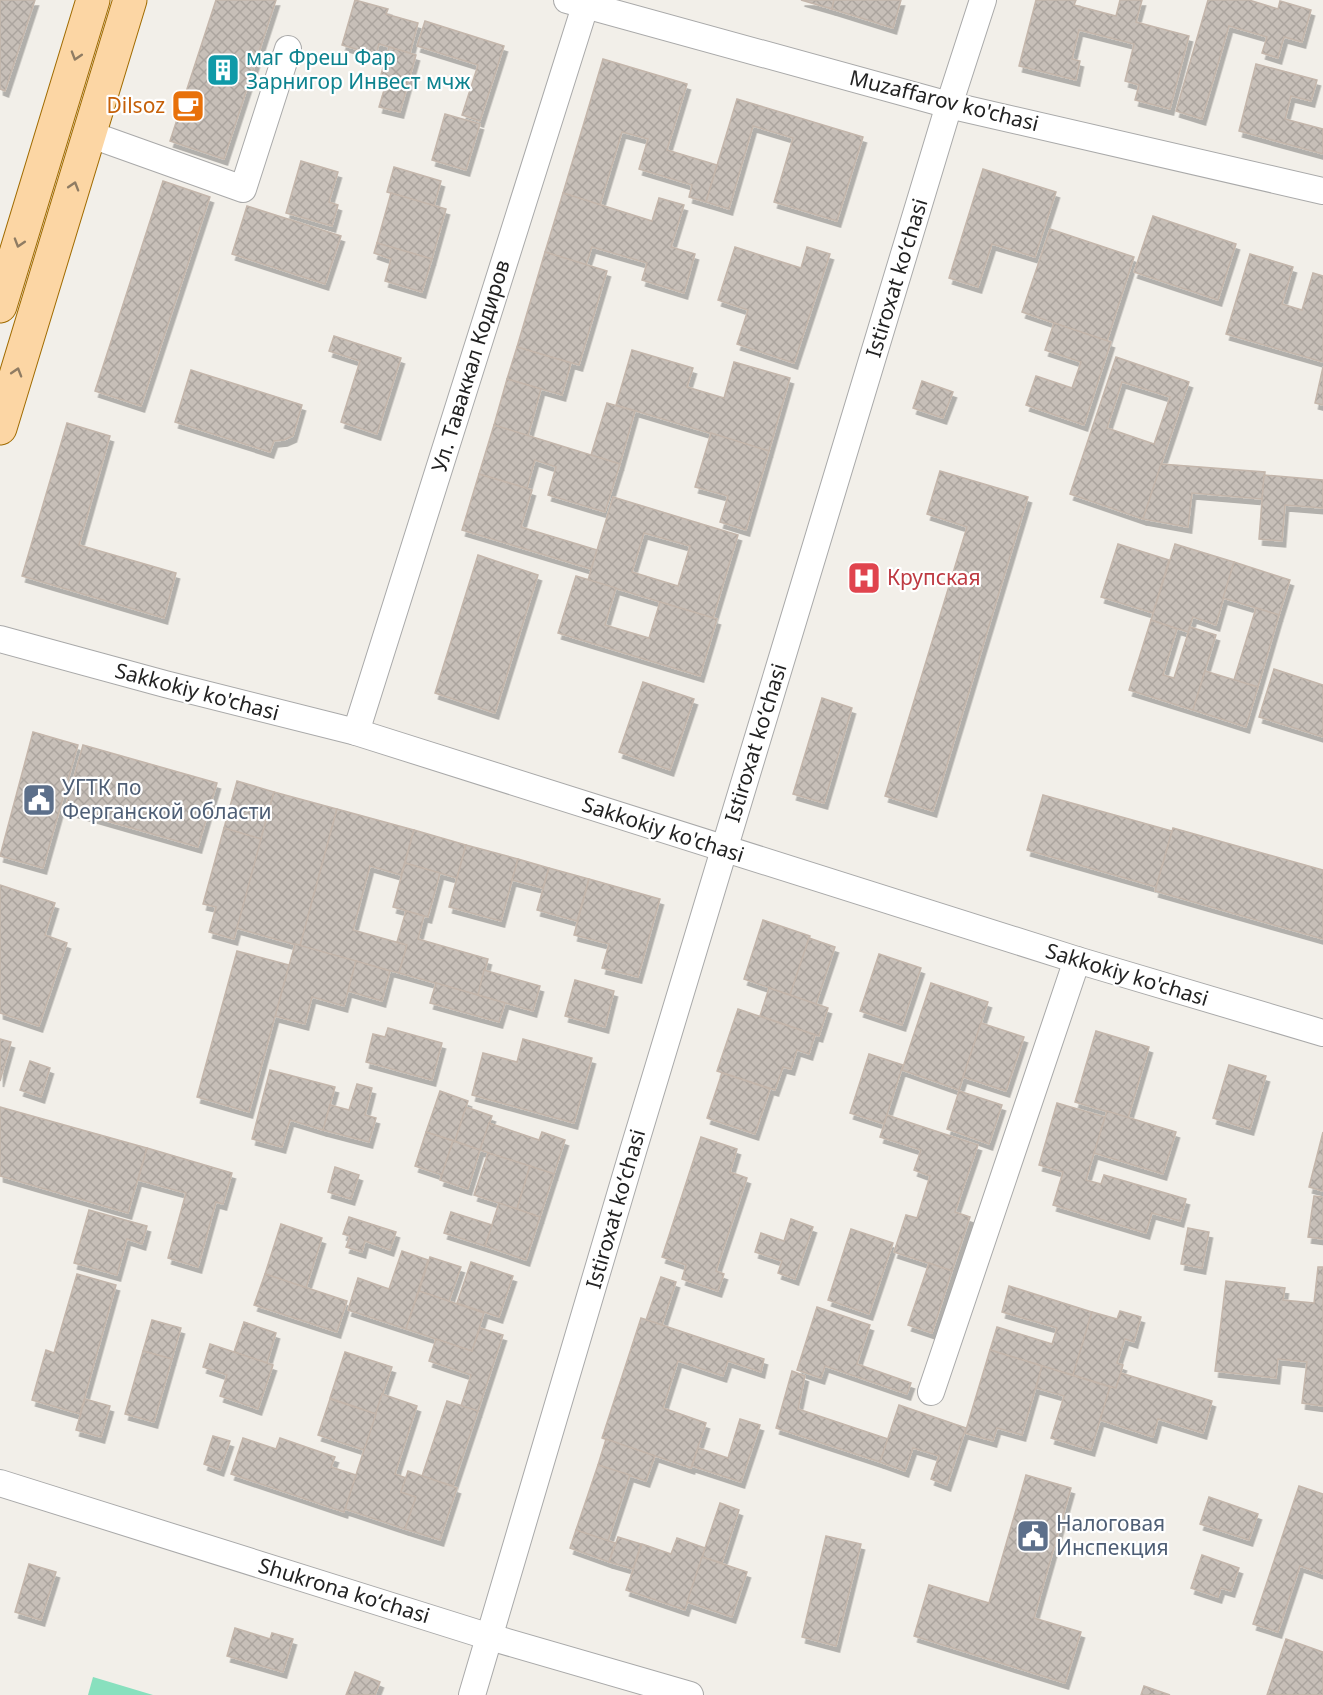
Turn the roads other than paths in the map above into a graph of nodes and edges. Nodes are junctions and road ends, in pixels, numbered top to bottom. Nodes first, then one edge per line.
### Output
1 (93, 0) edge
2 (130, 0) edge
3 (983, 0) edge
4 (580, 2) edge
5 (288, 49) dead end
6 (949, 105) junction
7 (89, 134) junction
8 (1323, 191) edge
9 (0, 306) edge
10 (0, 428) edge
11 (0, 639) edge
12 (356, 732) junction
13 (724, 849) junction
14 (1077, 960) junction
15 (1323, 1033) edge
16 (931, 1392) dead end
17 (0, 1483) edge
18 (490, 1637) junction
19 (472, 1695) edge
20 (690, 1695) edge

1 -> 9 main road
2 - 7 main road
3 - 6 street, Istiroxat koʻchasi
4 - 6 street, Muzaffarov ko'chasi
4 - 12 street, Ул. Таваккал Кодиров
5 - 7 street
6 - 8 street, Muzaffarov ko'chasi
6 - 13 street, Istiroxat koʻchasi
10 -> 7 main road
11 - 12 street, Sakkokiy ko'chasi
12 - 13 street, Sakkokiy ko'chasi
13 - 14 street, Sakkokiy ko'chasi
13 - 18 street, Istiroxat koʻchasi
14 - 15 street, Sakkokiy ko'chasi
14 - 16 street
17 - 18 street, Shukrona koʻchasi
18 - 19 street, Istiroxat koʻchasi
18 - 20 street, Shukrona koʻchasi

